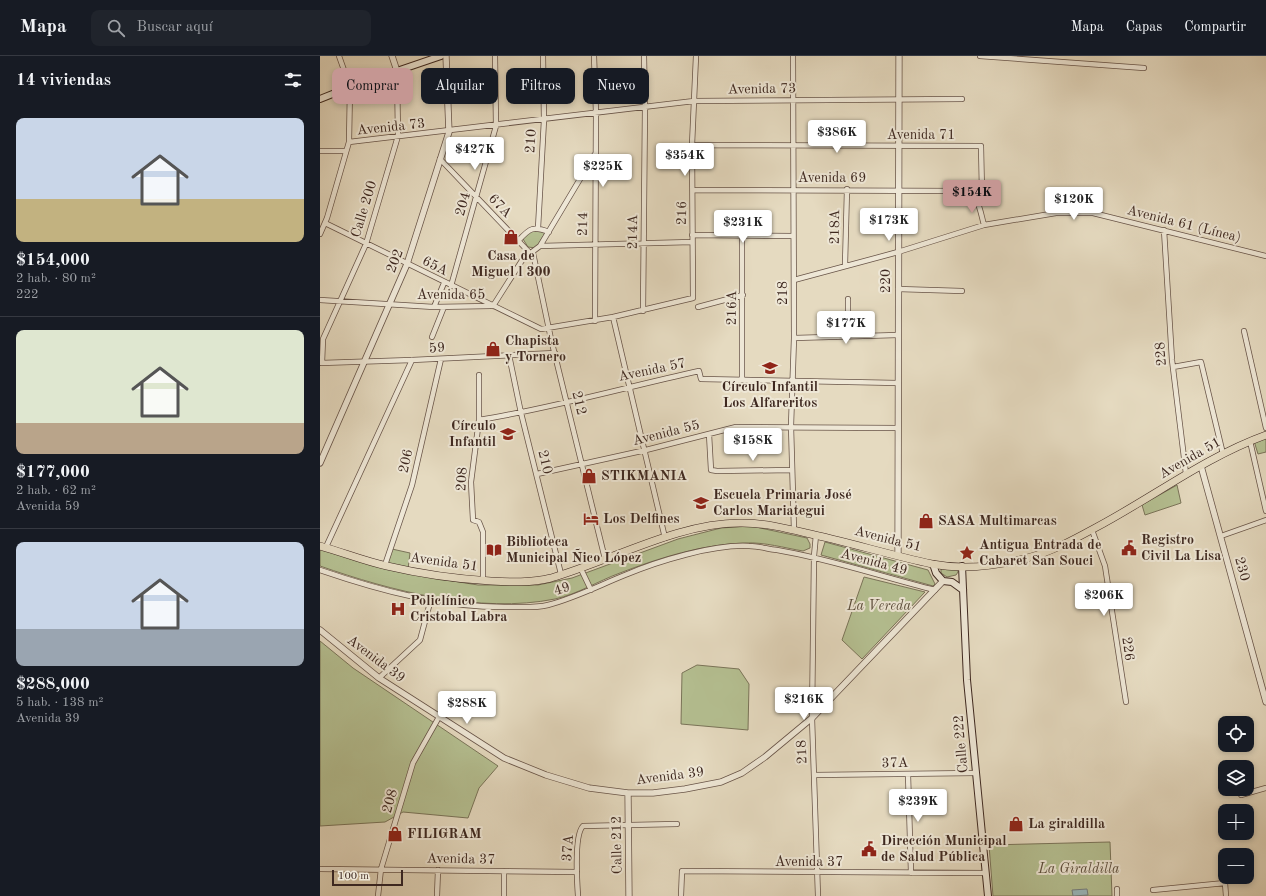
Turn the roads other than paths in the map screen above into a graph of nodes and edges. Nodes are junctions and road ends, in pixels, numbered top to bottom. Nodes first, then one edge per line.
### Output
1 (339, 56) edge
2 (392, 56) edge
3 (441, 56) edge
4 (446, 56) edge
5 (495, 56) edge
6 (543, 56) edge
7 (594, 56) edge
8 (644, 56) edge
9 (696, 56) edge
10 (794, 56) edge
11 (900, 56) edge
12 (980, 56) edge
13 (343, 68) edge
14 (397, 68) edge
15 (407, 68) edge
16 (1144, 68) dead end
17 (332, 94) edge
18 (320, 99) edge
19 (900, 99) junction
20 (962, 99) dead end
21 (793, 100) junction
22 (694, 101) junction
23 (350, 104) edge
24 (398, 104) edge
25 (645, 107) junction
26 (596, 113) junction
27 (544, 120) junction
28 (496, 126) junction
29 (449, 132) junction
30 (398, 136) junction
31 (349, 142) junction
32 (692, 145) junction
33 (793, 146) junction
34 (899, 146) junction
35 (320, 151) edge
36 (346, 151) junction
37 (595, 154) junction
38 (440, 159) junction
39 (794, 189) junction
40 (847, 189) junction
41 (693, 190) junction
42 (899, 190) junction
43 (476, 197) junction
44 (976, 198) junction
45 (325, 223) junction
46 (984, 225) junction
47 (538, 228) junction
48 (1164, 230) junction
49 (549, 232) junction
50 (320, 234) edge
51 (692, 235) junction
52 (742, 236) junction
53 (793, 236) junction
54 (519, 240) junction
55 (692, 242) junction
56 (366, 244) junction
57 (644, 244) junction
58 (540, 246) junction
59 (594, 246) junction
60 (531, 252) junction
61 (898, 252) junction
62 (1266, 256) edge
63 (407, 264) junction
64 (845, 265) junction
65 (794, 280) junction
66 (444, 283) junction
67 (451, 286) junction
68 (898, 289) junction
69 (962, 291) dead end
70 (743, 295) junction
71 (693, 298) joint
72 (848, 299) dead end
73 (320, 300) edge
74 (341, 301) junction
75 (390, 304) junction
76 (493, 306) junction
77 (434, 307) junction
78 (444, 307) junction
79 (698, 307) dead end
80 (643, 311) junction
81 (613, 318) junction
82 (595, 321) junction
83 (549, 329) junction
84 (1244, 331) dead end
85 (898, 335) junction
86 (848, 336) junction
87 (432, 337) dead end
88 (794, 338) junction
89 (555, 353) junction
90 (509, 355) junction
91 (441, 359) junction
92 (412, 360) junction
93 (364, 362) junction
94 (321, 363) edge
95 (1173, 367) junction
96 (479, 375) dead end
97 (742, 380) junction
98 (793, 381) junction
99 (898, 383) junction
100 (630, 386) junction
101 (567, 401) junction
102 (521, 413) junction
103 (479, 420) junction
104 (791, 426) junction
105 (898, 428) junction
106 (1266, 428) edge
107 (709, 434) junction
108 (1266, 434) edge
109 (1250, 441) junction
110 (646, 450) junction
111 (1223, 454) junction
112 (583, 463) junction
113 (320, 464) edge
114 (1201, 466) junction
115 (792, 470) junction
116 (537, 474) junction
117 (1186, 474) junction
118 (1266, 511) edge
119 (1266, 520) edge
120 (794, 530) junction
121 (1092, 530) junction
122 (816, 535) junction
123 (1221, 536) junction
124 (666, 538) junction
125 (323, 546) edge
126 (806, 555) joint
127 (898, 555) junction
128 (814, 556) junction
129 (605, 559) junction
130 (933, 564) junction
131 (385, 566) junction
132 (962, 566) junction
133 (581, 569) junction
134 (320, 570) edge
135 (562, 574) junction
136 (962, 574) junction
137 (483, 580) junction
138 (943, 581) junction
139 (952, 582) junction
140 (590, 590) junction
141 (935, 590) junction
142 (963, 590) junction
143 (431, 599) junction
144 (320, 630) edge
145 (380, 678) junction
146 (1126, 702) dead end
147 (1266, 702) edge
148 (439, 718) junction
149 (812, 718) junction
150 (976, 773) junction
151 (908, 774) junction
152 (814, 775) junction
153 (1266, 788) edge
154 (1254, 791) edge
155 (628, 793) junction
156 (677, 824) dead end
157 (628, 826) junction
158 (320, 869) edge
159 (382, 869) junction
160 (438, 870) junction
161 (504, 871) junction
162 (577, 872) junction
163 (817, 873) junction
164 (911, 873) junction
165 (986, 873) junction
166 (1116, 889) dead end
167 (1153, 890) dead end
168 (378, 896) edge
169 (437, 896) edge
170 (504, 896) edge
171 (578, 896) edge
172 (629, 896) edge
173 (681, 896) edge
174 (818, 896) edge
175 (988, 896) edge
176 (1117, 896) edge
177 (1226, 896) edge

1 - 13 street
2 - 14 street, Calle 200
3 - 15 main road
4 - 29 street, 202
5 - 28 street, 204
6 - 27 street, 210
7 - 26 street, 214
8 - 25 street, 214A
9 - 22 street, 216
10 - 21 street, 218
11 - 19 street, 220
12 - 16 street
17 - 18 main road
19 - 20 street, Avenida 73
19 - 21 street, Avenida 73
19 - 34 street, 220
21 - 22 street, Avenida 73
21 - 33 street, 218
22 - 25 street, Avenida 73
22 - 32 street, 216
23 - 31 street
24 - 30 street, Calle 200
25 - 26 street, Avenida 73
25 - 57 street, 214A
26 - 27 street, Avenida 73
26 - 37 street, 214
27 - 28 street, Avenida 73
27 - 47 street, 210
28 - 29 street, Avenida 73
28 - 43 street, 204
29 - 30 street, Avenida 73
29 - 38 street, 202
30 - 31 street, Avenida 73
30 - 56 street, Calle 200
31 - 36 street
32 - 33 street, Avenida 71
32 - 41 street, 216
33 - 34 street, Avenida 71
33 - 39 street, 218
34 - 42 street, 220
34 - 44 street, Avenida 71
35 - 36 street, Avenida 73
36 - 45 street
37 - 49 street
37 - 59 street, 214
38 - 43 street, 67A
38 - 63 street, 202
39 - 40 street, Avenida 69
39 - 41 street, Avenida 69
39 - 53 street, 218
40 - 42 street, Avenida 69
40 - 64 street, 218A
41 - 51 street, 216
42 - 44 street, Avenida 69
42 - 61 street, 220
43 - 54 street, 67A
43 - 67 street, 204
44 - 46 street
45 - 50 street
45 - 56 street, 65A
46 - 48 street, Avenida 61 (Línea)
46 - 61 street, Avenida 61 (Línea)
47 - 49 street
47 - 54 street
48 - 62 street, Avenida 61 (Línea)
48 - 95 street, 228
49 - 58 street
51 - 52 street
51 - 55 street, 216
52 - 53 street
52 - 70 street, 216A
53 - 65 street, 218
54 - 60 street, 67A
55 - 57 street
55 - 71 street, 216
56 - 63 street, 65A
56 - 74 street, Calle 200
57 - 59 street
57 - 80 street, 214A
58 - 59 street
58 - 60 street
59 - 82 street, 214
60 - 76 street
60 - 83 street, 212
61 - 64 street, Avenida 61 (Línea)
61 - 68 street, 220
63 - 66 street, 65A
63 - 75 street, 202
64 - 65 street, Avenida 61 (Línea)
65 - 88 street, 218
66 - 67 street, 65A
66 - 77 street
67 - 76 street, 65A
68 - 69 street
68 - 85 street, 220
70 - 79 street
70 - 97 street, 216A
71 - 80 street, Avenida 65
72 - 86 street
73 - 74 street, Avenida 65
74 - 75 street, Avenida 65
74 - 94 street, Calle 200
75 - 77 street, Avenida 65
75 - 93 street, 202
76 - 78 street, Avenida 65
76 - 83 street, Avenida 65
77 - 78 street, Avenida 65
78 - 87 street
80 - 81 street, Avenida 65
81 - 82 street, Avenida 65
81 - 100 street
82 - 83 street, Avenida 65
83 - 89 street, 212
84 - 106 street
85 - 86 street
85 - 99 street, 220
86 - 88 street
88 - 98 street, 218
89 - 90 street, 59
89 - 101 street, 212
90 - 91 street, 59
90 - 102 street, 210
91 - 92 street, 59
91 - 131 street, 206
92 - 93 street, 59
92 - 125 street
93 - 94 street, 59
93 - 113 street, 202
95 - 111 street
95 - 117 street, 228
96 - 103 street, 208
97 - 98 street, Avenida 57
97 - 100 street, Avenida 57
98 - 99 street, Avenida 57
98 - 104 street, 218
99 - 105 street, 220
100 - 101 street, Avenida 57
100 - 110 street
101 - 102 street, Avenida 57
101 - 112 street, 212
102 - 103 street, Avenida 57
102 - 116 street, 210
103 - 137 street, 208
104 - 105 street, Avenida 55
104 - 107 street, Avenida 55
104 - 115 street, 218
105 - 127 street, 220
107 - 110 street, Avenida 55
107 - 115 street
108 - 109 main road, Avenida 51
109 - 111 main road, Avenida 51
109 - 118 street
110 - 112 street, Avenida 55
110 - 124 street
111 - 114 main road, Avenida 51
112 - 116 street, Avenida 55
112 - 129 street, 212
114 - 117 main road, Avenida 51
114 - 123 street, 230
115 - 120 street, 218
116 - 135 street, 210
117 - 121 main road, Avenida 51
119 - 123 street
120 - 122 main road, Avenida 51
120 - 124 main road, Avenida 51
121 - 132 main road, Avenida 51
121 - 146 street, 226
122 - 127 main road, Avenida 51
122 - 128 street, 218
123 - 147 street, 230
124 - 129 main road, Avenida 51
125 - 131 main road, Avenida 51
126 - 128 street, Avenida 49
126 - 140 street, 49
127 - 130 main road, Avenida 51
128 - 141 street, Avenida 49
128 - 149 street, 218
129 - 133 main road, Avenida 51
130 - 132 main road, Avenida 51
130 - 138 main road
131 - 137 main road, Avenida 51
132 - 136 main road, Calle 222
133 - 135 main road, Avenida 51
133 - 140 street
134 - 143 street, 49
135 - 137 main road, Avenida 51
136 - 139 main road
136 - 142 main road, Calle 222
138 - 139 main road
138 - 141 street, Avenida 39
139 - 142 main road
140 - 143 street, 49
141 - 149 street, Avenida 39
142 - 150 main road, Calle 222
143 - 145 street
144 - 145 street, Avenida 39
145 - 148 street, Avenida 39
148 - 155 street, Avenida 39
148 - 159 street, 208
149 - 152 street, 218
149 - 155 street, Avenida 39
150 - 151 street, 37A
150 - 165 main road, Calle 222
151 - 152 street, 37A
151 - 164 street
152 - 163 street, 218
153 - 154 street
155 - 157 street, Calle 212
156 - 157 street, 37A
157 - 162 street, 37A
157 - 172 street, Calle 212
158 - 159 street, Avenida 37
159 - 160 street, Avenida 37
159 - 168 street, 208
160 - 161 street, Avenida 37
160 - 169 street
161 - 162 street, Avenida 37
161 - 170 street
162 - 171 street
163 - 164 street, Avenida 37
163 - 173 street, Avenida 37
163 - 174 street, 218
164 - 165 street, Avenida 37
165 - 175 main road, Calle 222
166 - 176 street
167 - 177 street

